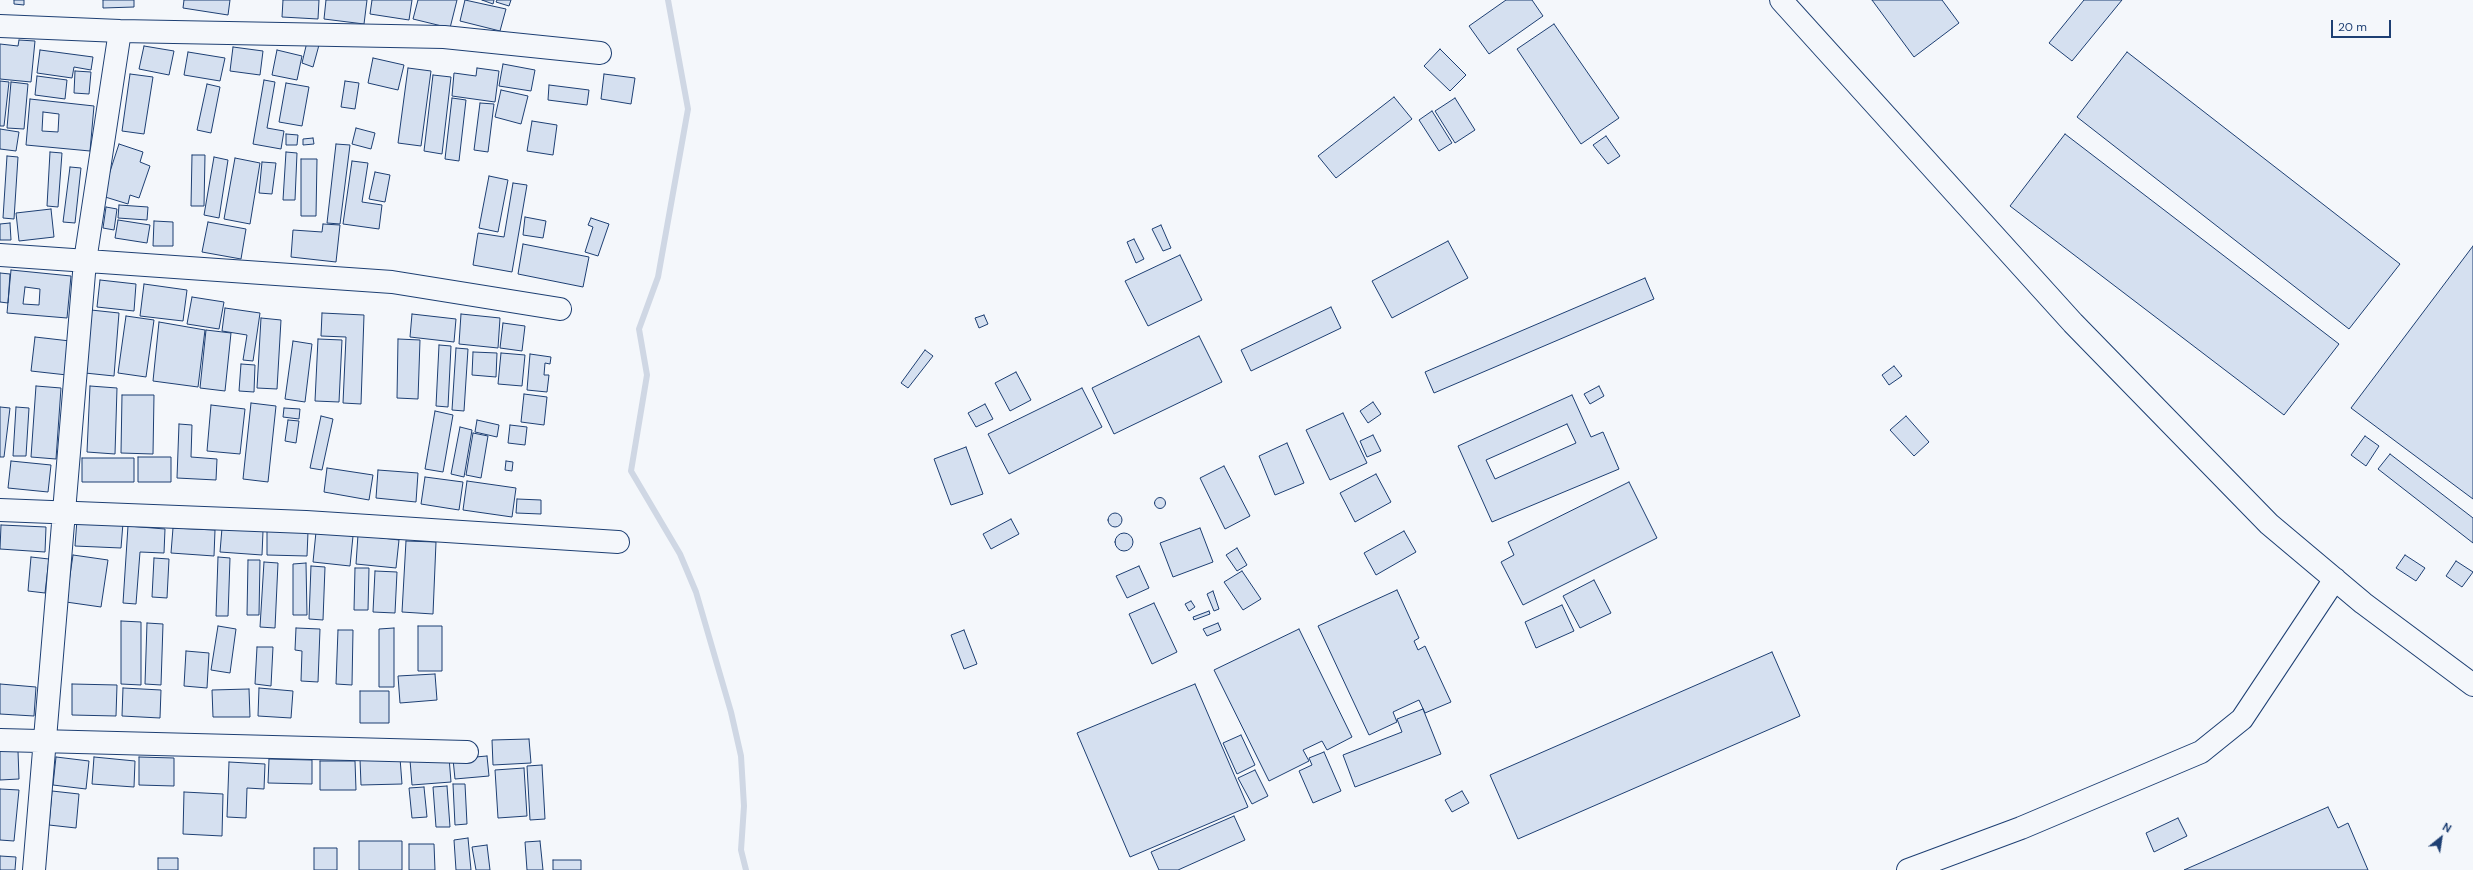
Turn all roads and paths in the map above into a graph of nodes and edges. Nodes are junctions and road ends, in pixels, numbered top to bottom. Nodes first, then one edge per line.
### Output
1 (1781, 0) edge
2 (0, 26) edge
3 (120, 31) junction
4 (600, 53) dead end
5 (0, 255) edge
6 (85, 260) junction
7 (560, 309) dead end
8 (0, 510) edge
9 (63, 511) junction
10 (618, 542) dead end
11 (2335, 579) junction
12 (2473, 685) edge
13 (0, 740) edge
14 (46, 740) junction
15 (467, 752) dead end
16 (34, 870) edge
17 (1908, 870) edge

1 - 11 street
2 - 3 street
3 - 4 street
3 - 6 street
5 - 6 street
6 - 7 street
6 - 9 street
8 - 9 street
9 - 10 street
9 - 14 street
11 - 12 street
11 - 17 street
13 - 14 street
14 - 15 street
14 - 16 street

